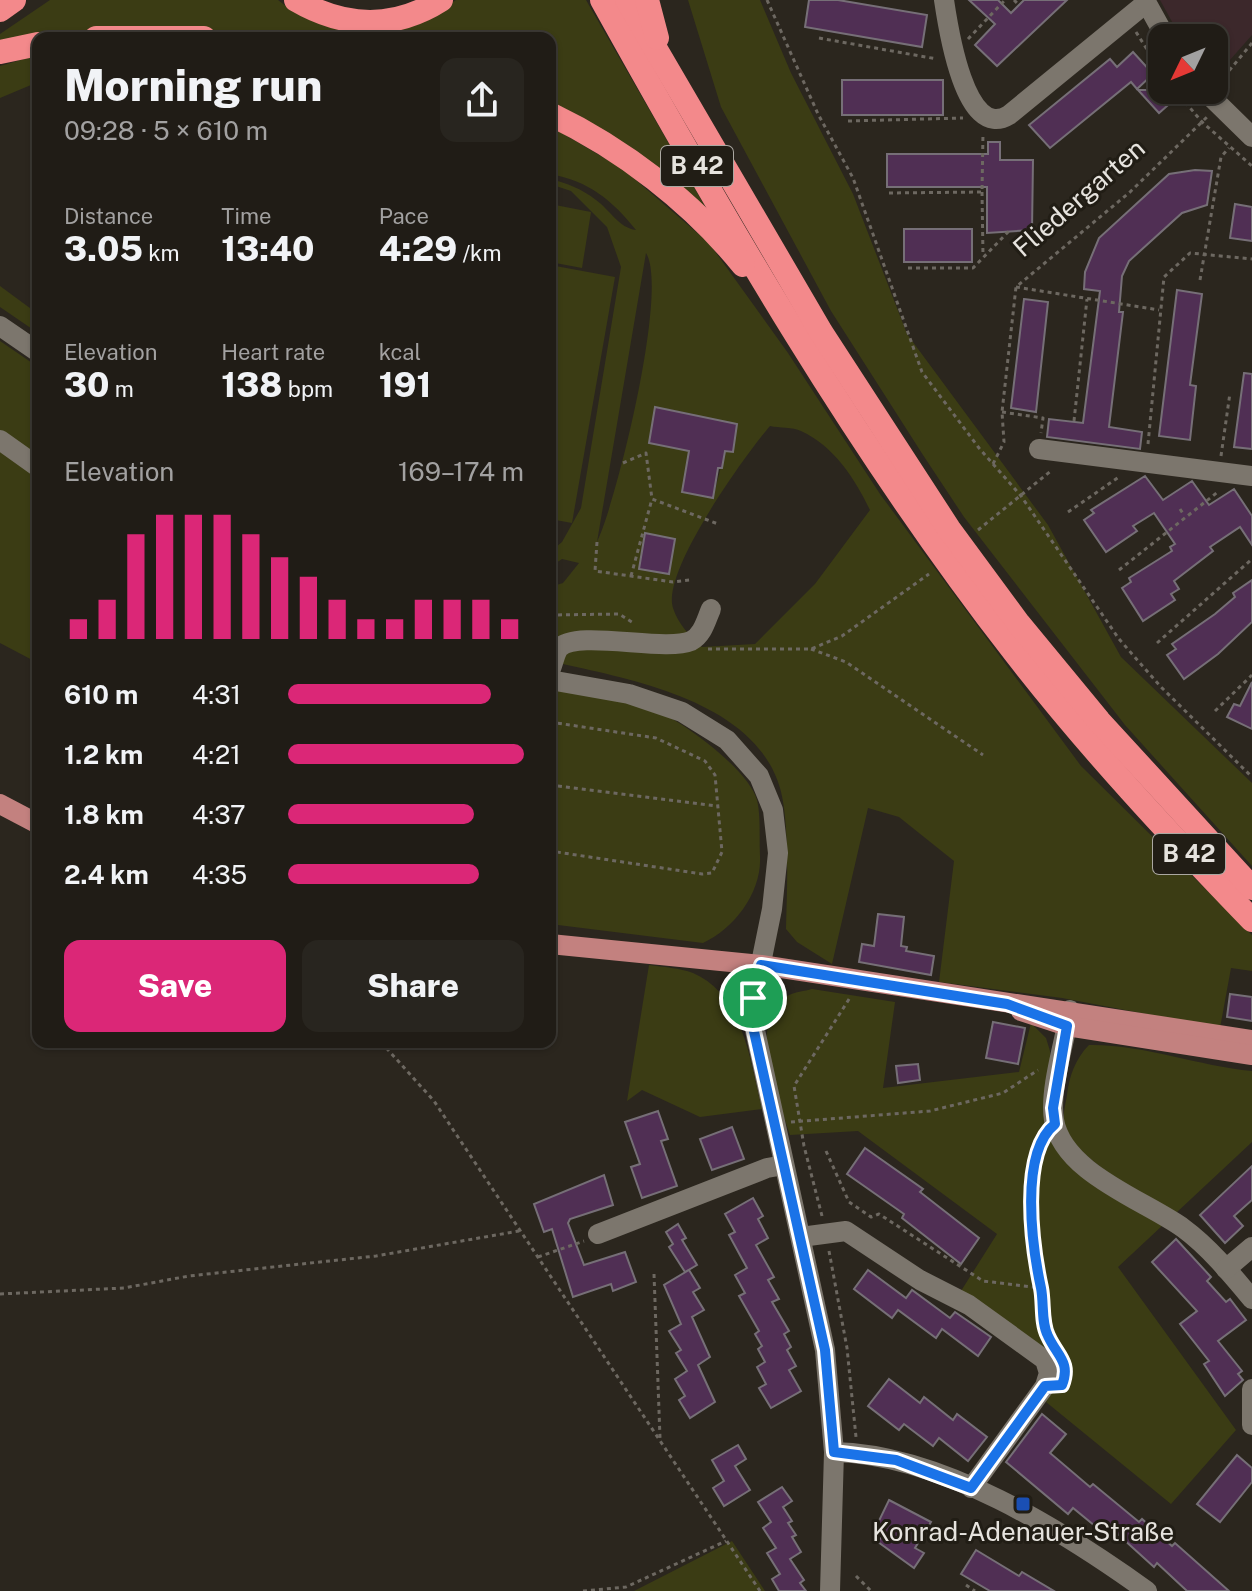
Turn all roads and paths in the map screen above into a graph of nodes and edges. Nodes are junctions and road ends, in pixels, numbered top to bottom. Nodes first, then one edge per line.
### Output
1 (14, 0) edge
2 (296, 0) edge
3 (441, 0) edge
4 (602, 0) edge
5 (627, 0) edge
6 (647, 0) edge
7 (767, 0) edge
8 (944, 0) edge
9 (1014, 0) edge
10 (1002, 1) edge
11 (1145, 2) edge
12 (1019, 5) dead end
13 (0, 10) edge
14 (1128, 18) junction
15 (985, 21) junction
16 (1158, 24) edge
17 (991, 28) dead end
18 (819, 38) dead end
19 (1252, 43) edge
20 (32, 45) edge
21 (1148, 50) edge
22 (0, 52) edge
23 (955, 58) junction
24 (666, 71) junction
25 (1228, 73) edge
26 (1187, 104) edge
27 (1218, 104) edge
28 (556, 118) edge
29 (983, 118) junction
30 (848, 121) dead end
31 (1202, 122) junction
32 (1252, 137) edge
33 (1229, 148) junction
34 (1252, 166) edge
35 (982, 192) junction
36 (889, 193) dead end
37 (1010, 230) dead end
38 (1205, 254) junction
39 (983, 258) junction
40 (1252, 259) edge
41 (908, 268) dead end
42 (1200, 280) dead end
43 (1016, 287) junction
44 (1087, 299) junction
45 (1159, 310) junction
46 (0, 326) edge
47 (794, 330) junction
48 (32, 348) edge
49 (1230, 393) dead end
50 (1002, 412) junction
51 (1074, 421) dead end
52 (0, 440) edge
53 (1039, 449) joint
54 (1069, 453) junction
55 (32, 463) edge
56 (623, 463) dead end
57 (1143, 463) junction
58 (993, 464) junction
59 (1236, 475) edge
60 (1021, 496) junction
61 (652, 499) junction
62 (1180, 509) dead end
63 (1068, 512) dead end
64 (1184, 515) junction
65 (718, 524) dead end
66 (978, 530) dead end
67 (942, 536) junction
68 (597, 542) dead end
69 (1252, 559) edge
70 (1119, 570) dead end
71 (966, 571) junction
72 (929, 574) dead end
73 (631, 577) junction
74 (690, 580) dead end
75 (711, 609) dead end
76 (556, 615) edge
77 (690, 641) junction
78 (666, 642) junction
79 (1157, 643) dead end
80 (811, 649) junction
81 (556, 656) edge
82 (1252, 675) edge
83 (556, 681) edge
84 (1215, 711) dead end
85 (556, 723) edge
86 (983, 755) dead end
87 (1252, 777) edge
88 (556, 786) edge
89 (0, 804) edge
90 (719, 807) junction
91 (32, 821) edge
92 (556, 852) edge
93 (1252, 888) edge
94 (1252, 920) edge
95 (556, 945) edge
96 (761, 965) junction
97 (855, 980) junction
98 (1068, 1018) junction
99 (1252, 1040) edge
100 (386, 1048) edge
101 (1252, 1055) edge
102 (1061, 1065) junction
103 (798, 1121) junction
104 (776, 1123) junction
105 (1055, 1124) junction
106 (826, 1151) dead end
107 (784, 1165) junction
108 (521, 1230) junction
109 (826, 1232) junction
110 (598, 1234) joint
111 (801, 1237) junction
112 (1252, 1247) edge
113 (538, 1257) junction
114 (1226, 1269) junction
115 (654, 1274) dead end
116 (1041, 1288) junction
117 (0, 1294) edge
118 (1252, 1299) edge
119 (1055, 1346) dead end
120 (1252, 1389) edge
121 (1252, 1425) edge
122 (856, 1438) dead end
123 (660, 1441) junction
124 (834, 1452) junction
125 (971, 1488) junction
126 (726, 1541) junction
127 (856, 1576) dead end
128 (966, 1585) dead end
129 (583, 1591) edge
130 (760, 1591) edge
131 (830, 1591) edge
132 (871, 1591) edge
133 (975, 1591) edge
134 (1147, 1591) edge

1 - 13 highway
2 - 3 highway
4 - 47 highway, B 42
5 - 24 highway, B 42
6 - 24 highway
7 - 58 path
8 - 23 street
9 - 12 path
10 - 15 path
11 - 14 street
11 - 16 street
14 - 21 path
14 - 29 street
15 - 17 path
15 - 23 path
18 - 23 path
19 - 25 path
20 - 22 highway
23 - 29 street
24 - 67 highway, B 42
26 - 31 path
27 - 32 street
28 - 47 highway
29 - 30 path
29 - 35 path
31 - 33 path
31 - 43 path, Fliedergarten
33 - 34 path
33 - 38 path
35 - 36 path
35 - 39 path
37 - 39 path
38 - 40 path
38 - 42 path
38 - 45 path
39 - 41 path
43 - 44 path
43 - 50 path, Fliedergarten
44 - 45 path
44 - 51 path
45 - 57 path
46 - 48 street
47 - 67 highway, B 42
49 - 59 path
50 - 53 path
50 - 58 path, Fliedergarten
52 - 55 street
53 - 54 street
54 - 57 street
54 - 60 path
56 - 61 path
57 - 59 street
57 - 63 path
58 - 60 path
59 - 64 path
60 - 66 path
60 - 87 path
61 - 65 path
61 - 73 path
62 - 64 path
64 - 70 path
67 - 71 highway, B 42
68 - 73 path
69 - 79 path
71 - 93 highway, B 42
71 - 94 highway, B 42
72 - 80 path
73 - 74 path
75 - 77 street
76 - 78 path
77 - 78 street
77 - 80 path
78 - 81 street
80 - 86 path
82 - 84 path
83 - 96 street
85 - 90 path
88 - 90 path
89 - 91 main road
90 - 92 path
95 - 96 main road
96 - 97 main road
96 - 104 street
97 - 98 main road
97 - 103 path
98 - 99 main road
98 - 101 main road
98 - 102 street
100 - 108 path
102 - 103 path
102 - 105 street
103 - 104 path
103 - 109 path
104 - 107 street
105 - 114 street
105 - 116 path
106 - 116 path
107 - 110 street
107 - 111 street
108 - 113 path
108 - 117 path
109 - 111 street
109 - 122 path
109 - 125 street
110 - 113 path
111 - 124 street
112 - 114 street
113 - 123 path
114 - 118 street
115 - 123 path
116 - 119 path
120 - 121 street
123 - 126 path
124 - 125 street
124 - 131 street
125 - 134 street
126 - 129 path
126 - 130 path
127 - 132 path
128 - 133 path

